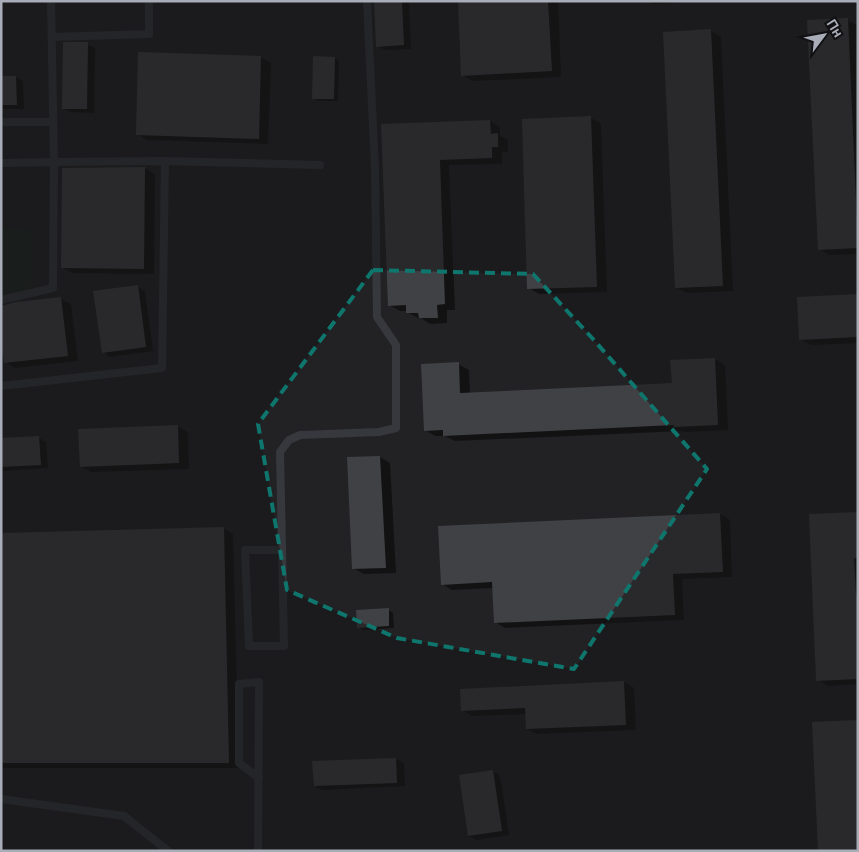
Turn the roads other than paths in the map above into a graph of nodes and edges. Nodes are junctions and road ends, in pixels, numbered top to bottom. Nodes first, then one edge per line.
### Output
1 (51, 1) edge
2 (149, 1) edge
3 (366, 1) edge
4 (52, 37) junction
5 (1, 122) edge
6 (52, 122) junction
7 (165, 161) junction
8 (54, 162) junction
9 (1, 164) edge
10 (320, 165) dead end
11 (1, 300) edge
12 (1, 386) edge
13 (282, 550) junction
14 (259, 778) junction
15 (1, 799) edge
16 (168, 851) edge
17 (258, 851) edge

1 - 4 lane
2 - 4 lane
3 - 13 lane
4 - 6 lane
5 - 6 lane
6 - 8 lane
7 - 8 lane
7 - 10 lane
7 - 12 lane
8 - 9 lane
8 - 11 lane
13 - 13 lane
14 - 14 lane
14 - 17 lane
15 - 16 lane

